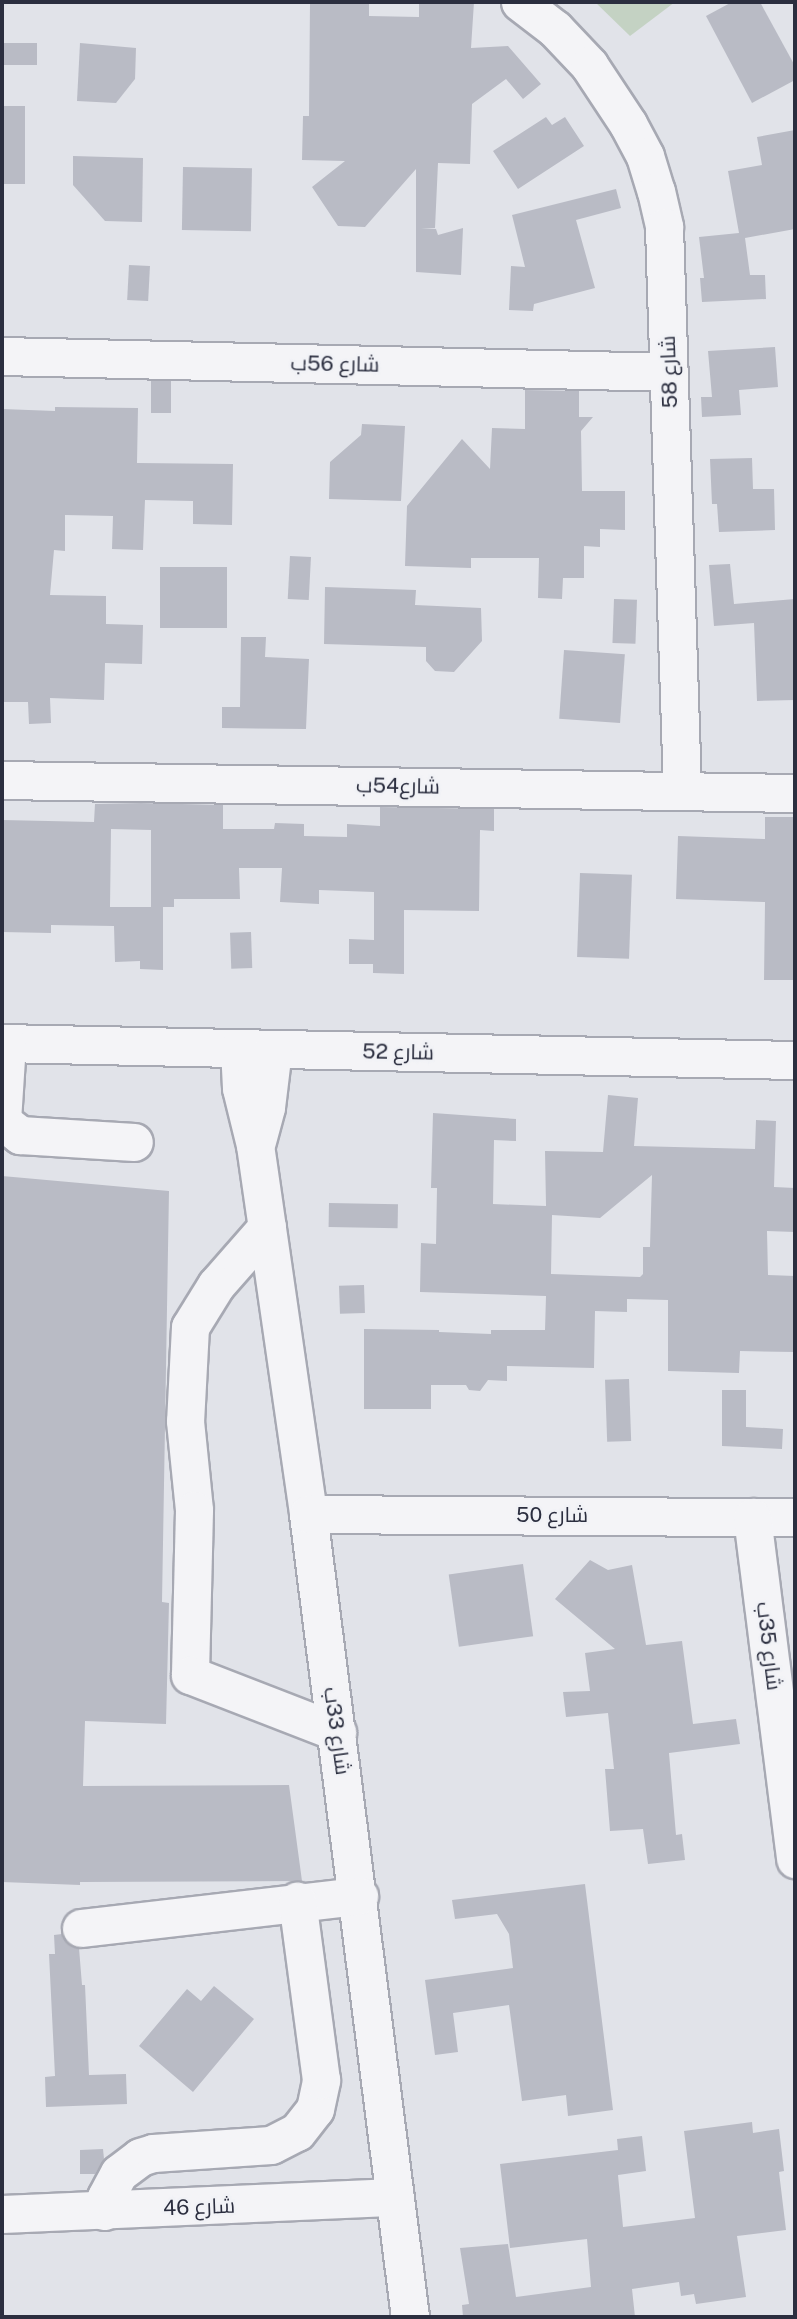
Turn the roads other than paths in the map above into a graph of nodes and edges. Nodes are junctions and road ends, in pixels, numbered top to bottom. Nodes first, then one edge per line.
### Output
1 (520, 2) edge
2 (2, 356) edge
3 (669, 372) junction
4 (2, 780) edge
5 (682, 791) junction
6 (795, 793) edge
7 (4, 1043) edge
8 (256, 1048) junction
9 (795, 1060) edge
10 (134, 1142) dead end
11 (267, 1227) junction
12 (308, 1514) junction
13 (752, 1517) junction
14 (795, 1517) edge
15 (337, 1732) junction
16 (795, 1859) edge
17 (359, 1896) junction
18 (297, 1901) junction
19 (81, 1928) dead end
20 (395, 2197) junction
21 (104, 2211) junction
22 (2, 2214) edge
23 (410, 2317) edge

1 - 3 street, شارع 58
2 - 3 street, شارع 56ب
3 - 5 street, شارع 58
4 - 5 street, شارع54ب
5 - 6 street, شارع54ب
7 - 8 street, شارع 52
7 - 10 street
8 - 9 street, شارع 52
8 - 11 street, شارع 33ب
11 - 12 street, شارع 33ب
11 - 15 street
12 - 13 street, شارع 50
12 - 15 street, شارع 33ب
13 - 14 street, شارع 50
13 - 16 street, شارع 35ب
15 - 17 street, شارع 33ب
17 - 18 street
17 - 20 street, شارع 33ب
18 - 19 street
18 - 21 street
20 - 21 street, شارع 46
20 - 23 street, شارع 33ب
21 - 22 street, شارع 46

